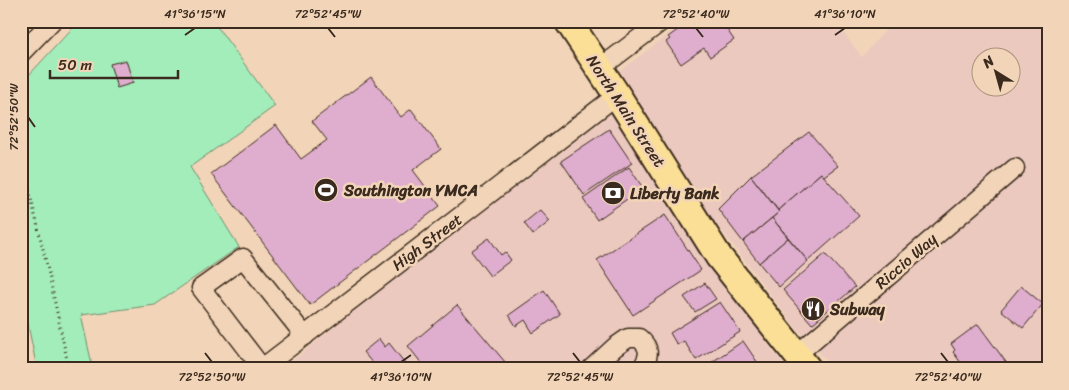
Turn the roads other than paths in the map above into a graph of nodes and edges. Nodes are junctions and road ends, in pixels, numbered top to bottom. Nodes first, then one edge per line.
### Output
1 (52, 21) edge
2 (568, 21) edge
3 (662, 21) edge
4 (21, 53) edge
5 (599, 69) junction
6 (616, 95) junction
7 (1015, 168) dead end
8 (304, 336) junction
9 (802, 362) edge
10 (262, 368) edge
11 (591, 369) edge
12 (641, 369) edge

1 - 4 street
2 - 5 highway, North Main Street
3 - 5 street
5 - 6 highway, North Main Street
6 - 8 street, High Street
6 - 9 highway, North Main Street
7 - 9 street, Riccio Way
8 - 10 street, High Street
8 - 10 street
11 - 12 street

